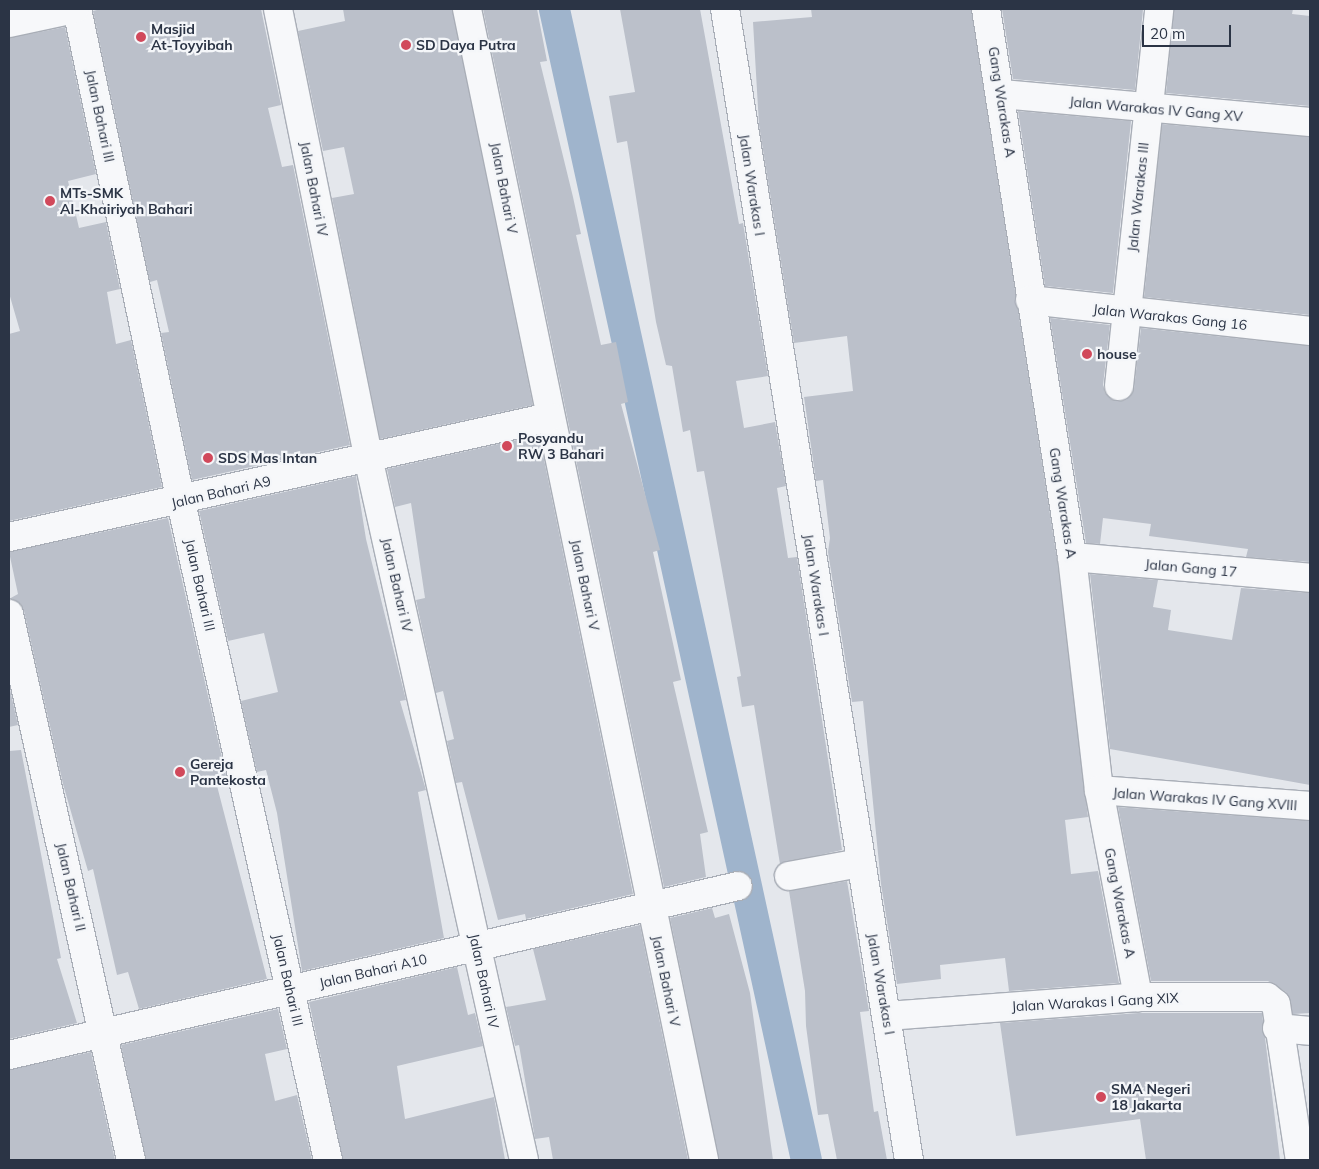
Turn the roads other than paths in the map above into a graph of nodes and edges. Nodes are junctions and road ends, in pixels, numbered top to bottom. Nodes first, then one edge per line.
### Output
1 (76, 9) edge
2 (278, 9) edge
3 (467, 9) edge
4 (725, 9) edge
5 (986, 9) edge
6 (1159, 9) edge
7 (9, 23) edge
8 (1002, 94) junction
9 (1147, 110) junction
10 (1310, 122) edge
11 (1030, 300) junction
12 (1127, 314) junction
13 (1310, 331) edge
14 (1119, 386) dead end
15 (550, 417) junction
16 (368, 456) junction
17 (181, 502) junction
18 (9, 537) edge
19 (1072, 557) junction
20 (1310, 578) edge
21 (9, 614) edge
22 (1099, 790) junction
23 (1310, 806) edge
24 (860, 863) junction
25 (789, 876) dead end
26 (738, 886) dead end
27 (651, 908) junction
28 (477, 948) junction
29 (290, 990) junction
30 (1138, 996) junction
31 (888, 1016) junction
32 (1277, 1028) junction
33 (1310, 1030) edge
34 (104, 1032) junction
35 (9, 1055) edge
36 (131, 1160) edge
37 (328, 1160) edge
38 (524, 1160) edge
39 (704, 1160) edge
40 (909, 1160) edge
41 (1300, 1160) edge

1 - 7 street
1 - 17 street, Jalan Bahari III
2 - 16 street, Jalan Bahari IV
3 - 15 street, Jalan Bahari V
4 - 24 street, Jalan Warakas I
5 - 8 street, Gang Warakas A
6 - 9 street, Jalan Warakas III
8 - 9 street, Jalan Warakas IV Gang XV
8 - 11 street, Gang Warakas A
9 - 10 street, Jalan Warakas IV Gang XV
9 - 12 street, Jalan Warakas III
11 - 12 street, Jalan Warakas Gang 16
11 - 19 street, Gang Warakas A
12 - 13 street, Jalan Warakas Gang 16
12 - 14 street, Jalan Warakas III
15 - 16 street, Jalan Bahari A9
15 - 27 street, Jalan Bahari V
16 - 17 street, Jalan Bahari A9
16 - 28 street, Jalan Bahari IV
17 - 18 street, Jalan Bahari A9
17 - 29 street, Jalan Bahari III
19 - 20 street, Jalan Gang 17
19 - 22 street, Gang Warakas A
21 - 34 street, Jalan Bahari II
22 - 23 street, Jalan Warakas IV Gang XVIII
22 - 30 street, Gang Warakas A
24 - 25 street
24 - 31 street, Jalan Warakas I
26 - 27 street, Jalan Bahari A10
27 - 28 street, Jalan Bahari A10
27 - 39 street, Jalan Bahari V
28 - 29 street, Jalan Bahari A10
28 - 38 street, Jalan Bahari IV
29 - 34 street, Jalan Bahari A10
29 - 37 street, Jalan Bahari III
30 - 31 street, Jalan Warakas I Gang XIX
30 - 32 street, Jalan Warakas I Gang XIX
31 - 40 street, Jalan Warakas I
32 - 33 street
32 - 41 street
34 - 35 street, Jalan Bahari A10
34 - 36 street, Jalan Bahari II

